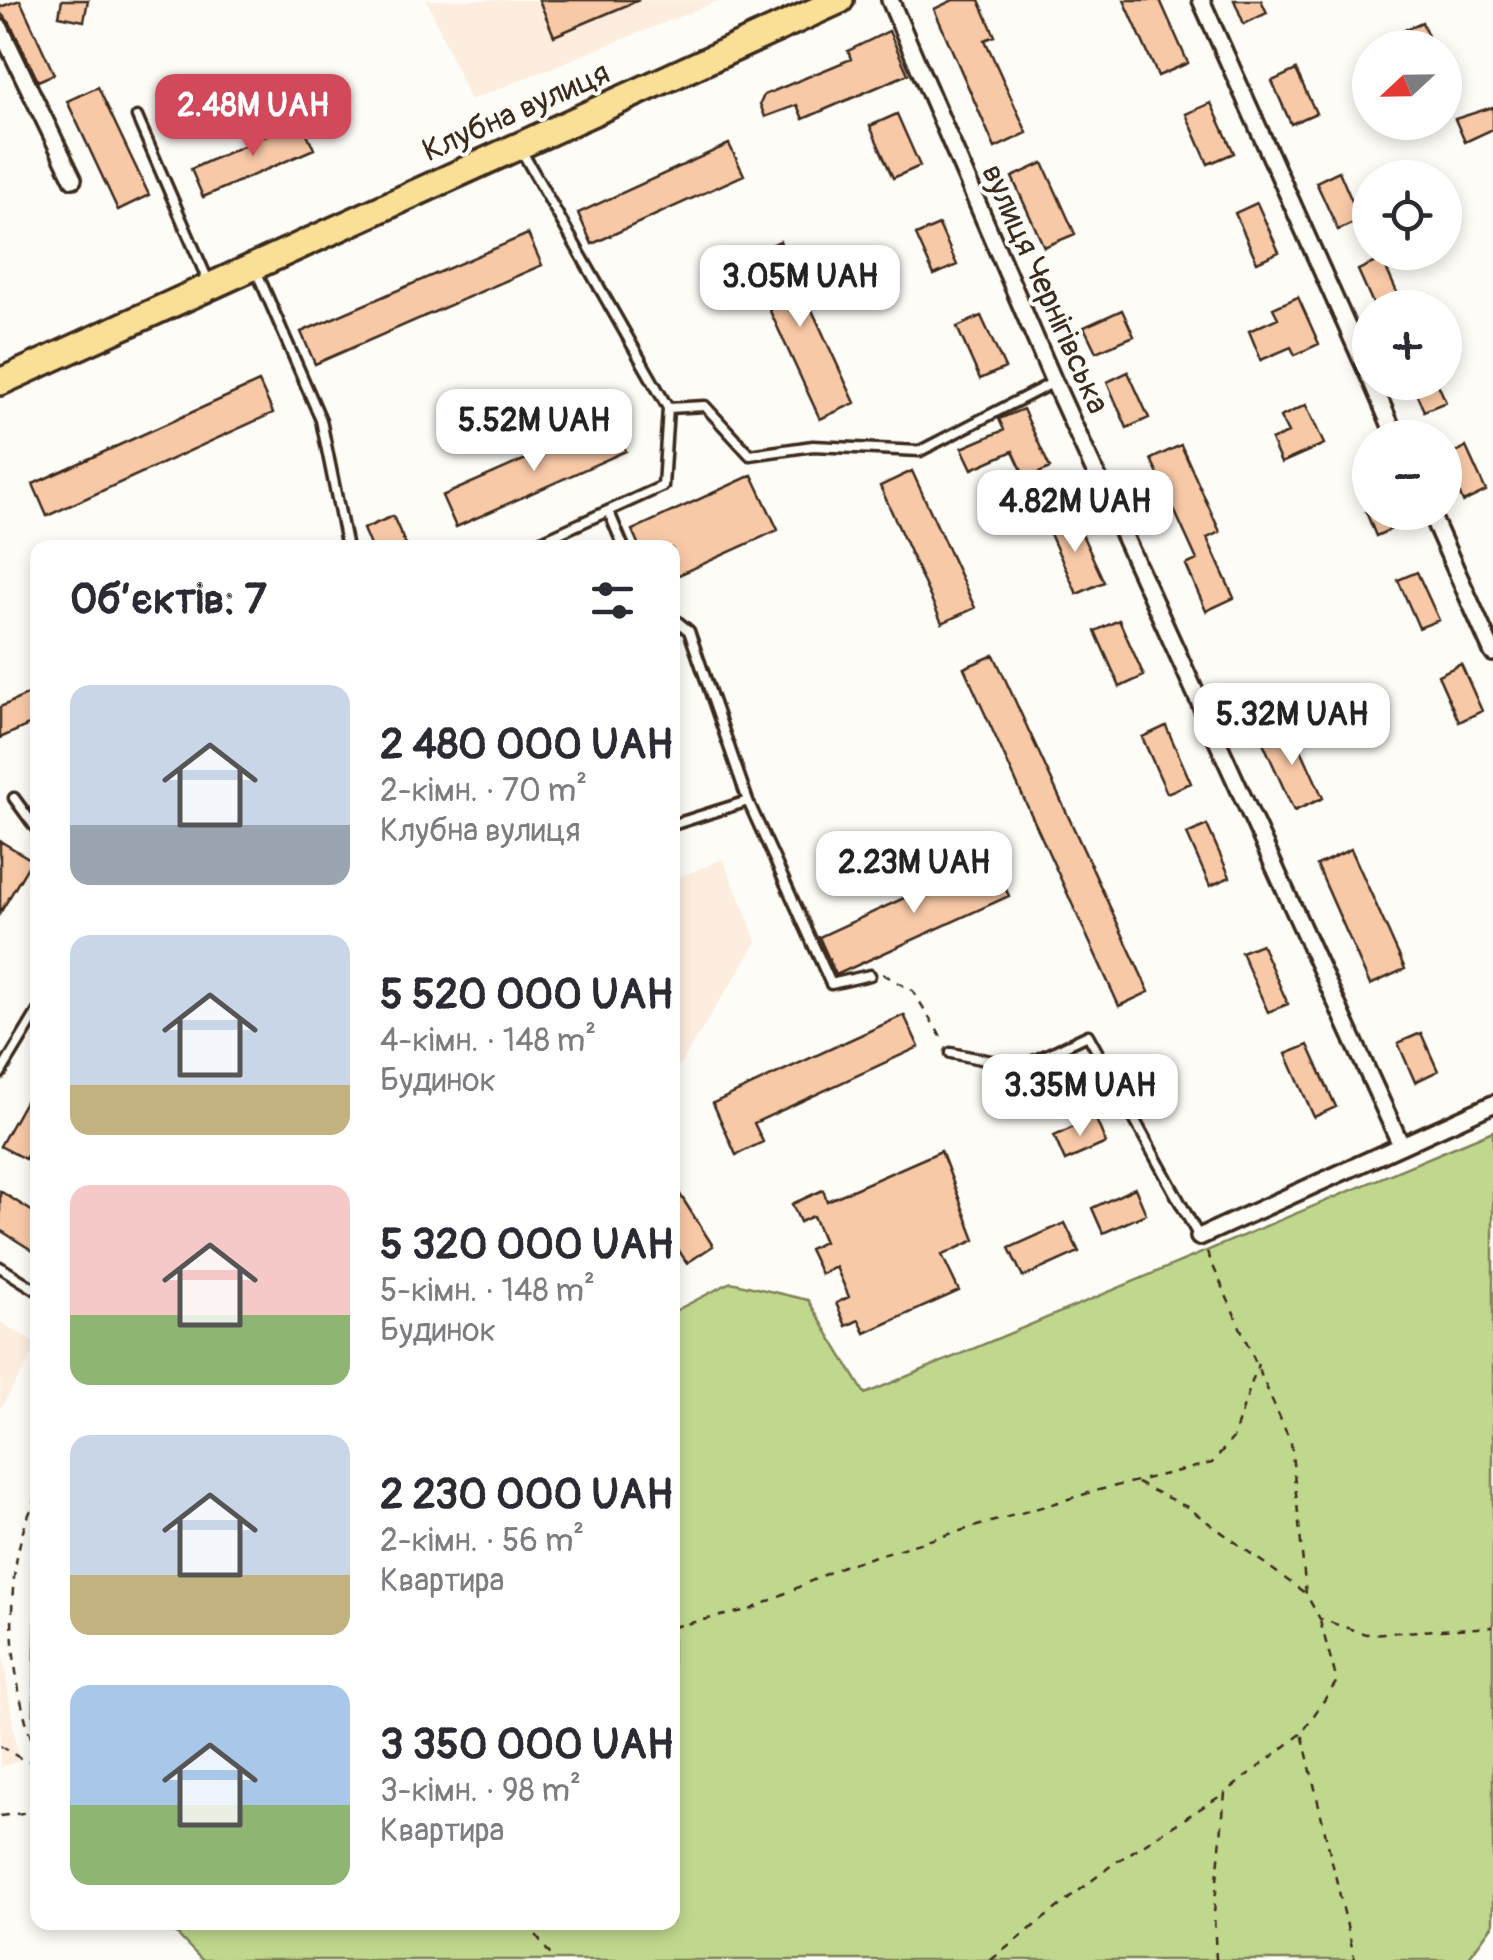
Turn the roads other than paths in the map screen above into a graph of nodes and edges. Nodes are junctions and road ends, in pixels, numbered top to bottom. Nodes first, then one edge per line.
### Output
1 (840, 0) edge
2 (890, 0) edge
3 (1201, 0) edge
4 (0, 28) edge
5 (138, 117) dead end
6 (518, 146) junction
7 (73, 179) dead end
8 (254, 266) junction
9 (210, 286) junction
10 (1352, 338) edge
11 (0, 382) edge
12 (1054, 382) junction
13 (668, 408) junction
14 (608, 512) junction
15 (1438, 530) edge
16 (345, 540) edge
17 (544, 540) edge
18 (620, 540) edge
19 (680, 624) edge
20 (1493, 653) edge
21 (14, 798) dead end
22 (748, 801) junction
23 (30, 820) edge
24 (680, 823) edge
25 (870, 974) road end
26 (30, 1023) edge
27 (951, 1053) road end
28 (0, 1074) edge
29 (1493, 1104) edge
30 (1401, 1145) junction
31 (1199, 1238) joint
32 (0, 1268) edge
33 (30, 1286) edge

1 - 6 main road, Клубна вулиця
2 - 12 street, вулиця Чернігівська
3 - 10 street
4 - 7 street
5 - 9 lane
6 - 8 main road, Клубна вулиця
6 - 13 lane
8 - 9 main road, Клубна вулиця
8 - 16 lane
9 - 11 main road, Клубна вулиця
12 - 13 lane
12 - 30 street, вулиця Чернігівська
13 - 14 lane
14 - 17 lane
14 - 18 lane
15 - 20 street
19 - 22 lane
21 - 23 lane
22 - 24 lane
22 - 25 lane
26 - 28 lane
27 - 31 lane
29 - 30 street
30 - 31 street
32 - 33 lane

